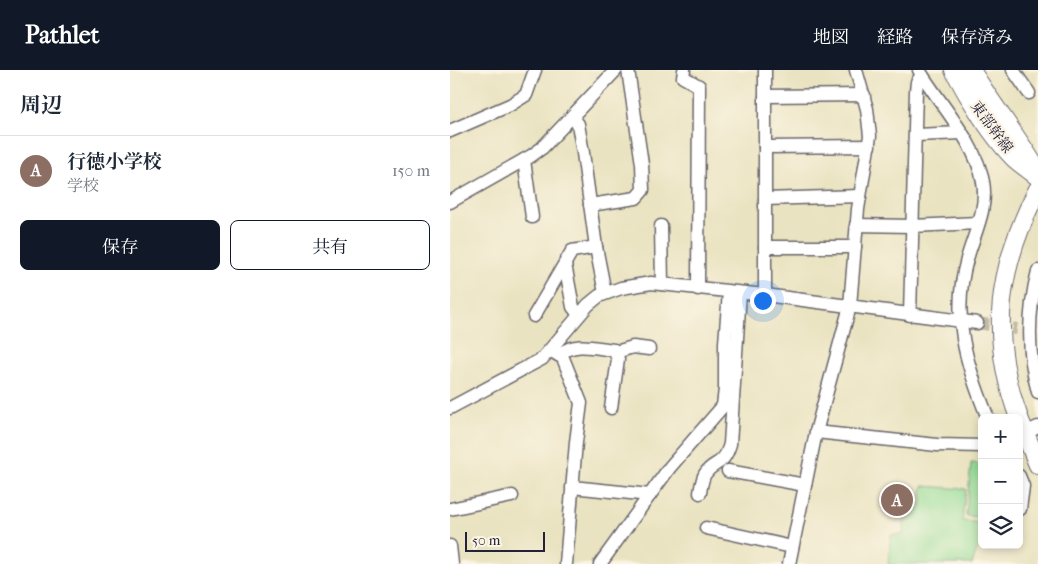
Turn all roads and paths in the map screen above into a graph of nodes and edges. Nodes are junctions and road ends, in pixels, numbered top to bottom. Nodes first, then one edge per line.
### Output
1 (535, 70) edge
2 (616, 70) edge
3 (628, 70) edge
4 (684, 70) edge
5 (766, 70) edge
6 (856, 70) edge
7 (954, 70) edge
8 (971, 70) edge
9 (1013, 70) edge
10 (921, 73) edge
11 (1029, 93) dead end
12 (864, 95) junction
13 (765, 96) junction
14 (572, 116) junction
15 (450, 131) edge
16 (961, 133) junction
17 (916, 135) junction
18 (765, 146) junction
19 (869, 146) junction
20 (524, 160) junction
21 (1038, 172) edge
22 (1038, 177) edge
23 (1038, 189) edge
24 (860, 196) junction
25 (765, 199) junction
26 (450, 202) edge
27 (590, 205) junction
28 (532, 217) dead end
29 (978, 223) junction
30 (856, 225) junction
31 (661, 226) dead end
32 (912, 226) junction
33 (596, 247) junction
34 (765, 247) junction
35 (855, 247) junction
36 (565, 264) junction
37 (1038, 271) edge
38 (662, 284) junction
39 (698, 289) junction
40 (605, 293) junction
41 (734, 293) junction
42 (764, 295) junction
43 (850, 306) junction
44 (579, 315) junction
45 (910, 315) junction
46 (534, 316) dead end
47 (960, 322) junction
48 (977, 324) tunnel mouth
49 (1028, 330) edge
50 (649, 349) dead end
51 (554, 352) junction
52 (616, 352) junction
53 (1038, 392) edge
54 (450, 408) edge
55 (611, 408) dead end
56 (986, 414) edge
57 (1024, 426) edge
58 (816, 432) junction
59 (978, 446) edge
60 (1038, 465) edge
61 (728, 471) dead end
62 (805, 486) junction
63 (572, 487) junction
64 (700, 493) dead end
65 (650, 495) junction
66 (512, 496) dead end
67 (450, 509) edge
68 (706, 528) dead end
69 (450, 546) edge
70 (792, 547) junction
71 (452, 564) edge
72 (566, 564) edge
73 (600, 564) edge
74 (789, 564) edge

1 - 15 street
2 - 14 street
3 - 27 street
4 - 39 street
5 - 13 street
6 - 12 street
7 - 22 main road, 東部幹線
8 - 21 main road, 東部幹線
9 - 11 street
10 - 16 street
10 - 17 street
12 - 13 street
12 - 19 street
13 - 18 street
14 - 20 street
14 - 27 street
16 - 17 street
16 - 29 street
17 - 32 street
18 - 19 street
18 - 25 street
19 - 24 street
20 - 26 street
20 - 28 street
23 - 57 main road
24 - 25 street
24 - 30 street
25 - 34 street
27 - 33 street
29 - 32 street
29 - 47 street
30 - 32 street
30 - 35 street
31 - 38 street
32 - 45 street
33 - 36 street
33 - 40 street
34 - 35 street
34 - 42 street
35 - 43 street
36 - 44 street
36 - 46 street
37 - 49 street
38 - 39 street
38 - 40 street
39 - 41 street
40 - 44 street
41 - 42 street
41 - 64 street
41 - 65 street
42 - 43 street
43 - 45 street
43 - 58 street
44 - 51 street
45 - 47 street
47 - 48 street
47 - 56 street
49 - 53 street
50 - 52 street
51 - 52 street
51 - 54 street
51 - 63 street
52 - 55 street
57 - 60 main road
58 - 59 street
58 - 62 street
61 - 62 street
62 - 70 street
63 - 65 street
63 - 72 street
65 - 73 street
66 - 67 street
68 - 70 street
69 - 71 street
70 - 74 street

